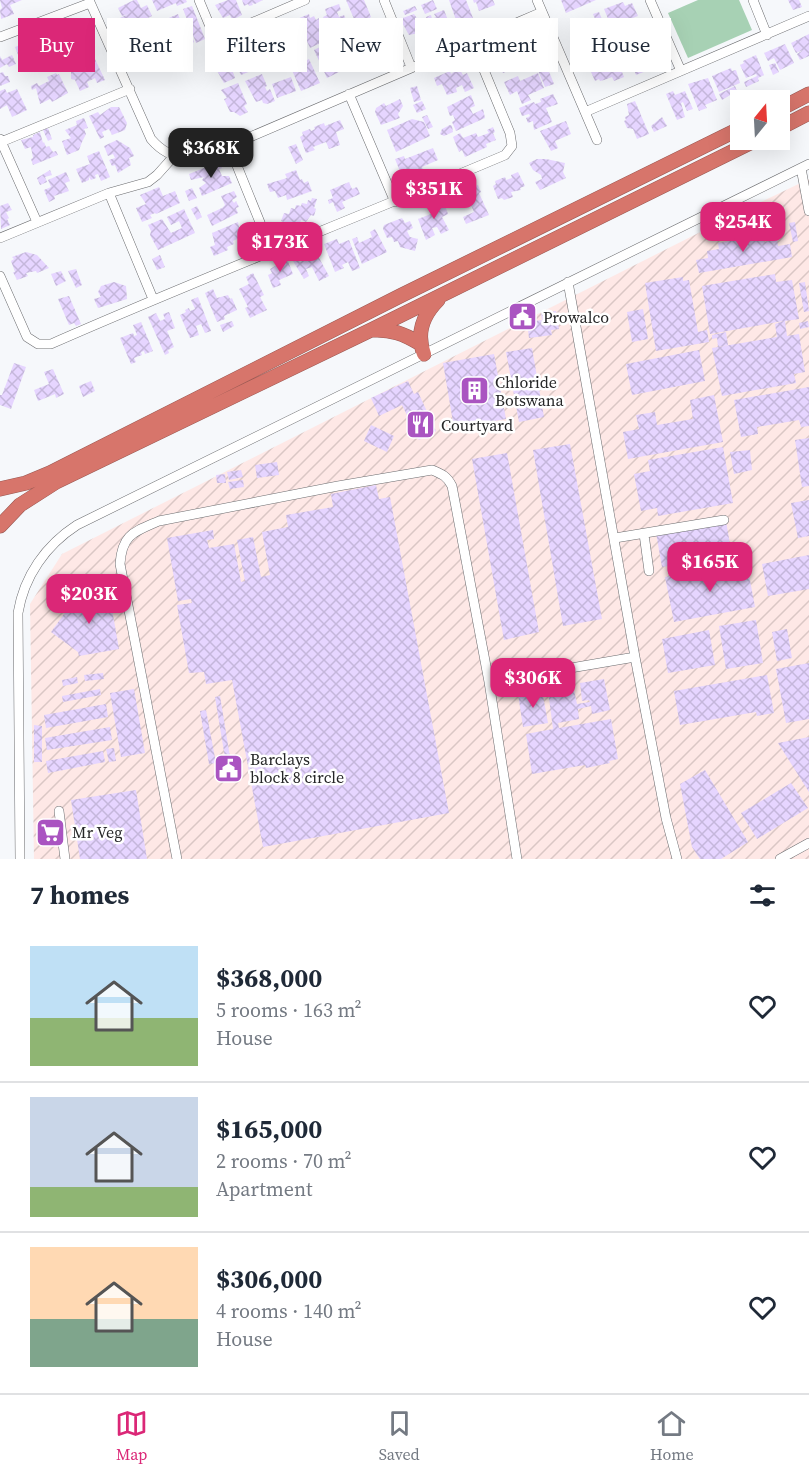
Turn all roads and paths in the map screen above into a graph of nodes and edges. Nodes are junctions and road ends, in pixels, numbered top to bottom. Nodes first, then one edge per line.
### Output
1 (199, 0) edge
2 (305, 0) edge
3 (384, 0) edge
4 (537, 0) edge
5 (650, 0) edge
6 (753, 0) edge
7 (89, 1) edge
8 (542, 12) junction
9 (809, 16) edge
10 (528, 18) edge
11 (767, 35) junction
12 (0, 37) edge
13 (415, 65) edge
14 (411, 67) junction
15 (485, 72) edge
16 (681, 72) junction
17 (130, 89) junction
18 (349, 94) junction
19 (809, 94) edge
20 (790, 104) edge
21 (585, 112) junction
22 (809, 113) edge
23 (790, 123) edge
24 (730, 133) edge
25 (1, 140) edge
26 (597, 140) dead end
27 (229, 146) junction
28 (736, 150) edge
29 (174, 156) junction
30 (805, 166) edge
31 (109, 193) junction
32 (395, 202) junction
33 (809, 211) edge
34 (37, 222) junction
35 (0, 238) edge
36 (272, 252) junction
37 (0, 276) edge
38 (568, 282) junction
39 (458, 288) junction
40 (153, 299) junction
41 (371, 330) junction
42 (421, 348) junction
43 (0, 489) edge
44 (724, 520) dead end
45 (0, 526) edge
46 (644, 534) junction
47 (615, 538) junction
48 (649, 571) dead end
49 (636, 657) junction
50 (489, 682) junction
51 (59, 811) dead end
52 (809, 843) edge
53 (20, 859) edge
54 (63, 859) edge
55 (177, 859) edge
56 (517, 859) edge
57 (677, 859) edge
58 (780, 859) edge

1 - 2 street
3 - 14 street
4 - 8 street
5 - 16 street
6 - 11 street
7 - 12 street
7 - 17 street
8 - 10 street
8 - 21 street
9 - 11 street
11 - 16 street
13 - 14 street
14 - 18 street
15 - 32 street
16 - 21 street
17 - 25 street
17 - 29 street
18 - 27 street
18 - 32 street
19 - 20 highway
21 - 26 street
22 - 23 highway
24 - 43 highway
25 - 34 street
27 - 29 street
27 - 36 street
28 - 39 highway
29 - 31 street
30 - 33 street
30 - 38 street
31 - 34 street
31 - 40 street
32 - 36 street
34 - 35 street
36 - 40 street
37 - 40 street
38 - 42 street
38 - 47 street
39 - 41 highway
39 - 42 highway
41 - 42 highway
41 - 45 highway
42 - 53 street
44 - 46 street
46 - 47 street
46 - 48 street
47 - 49 street
49 - 50 street
49 - 57 street
50 - 55 street
50 - 56 street
51 - 54 street
52 - 58 street

